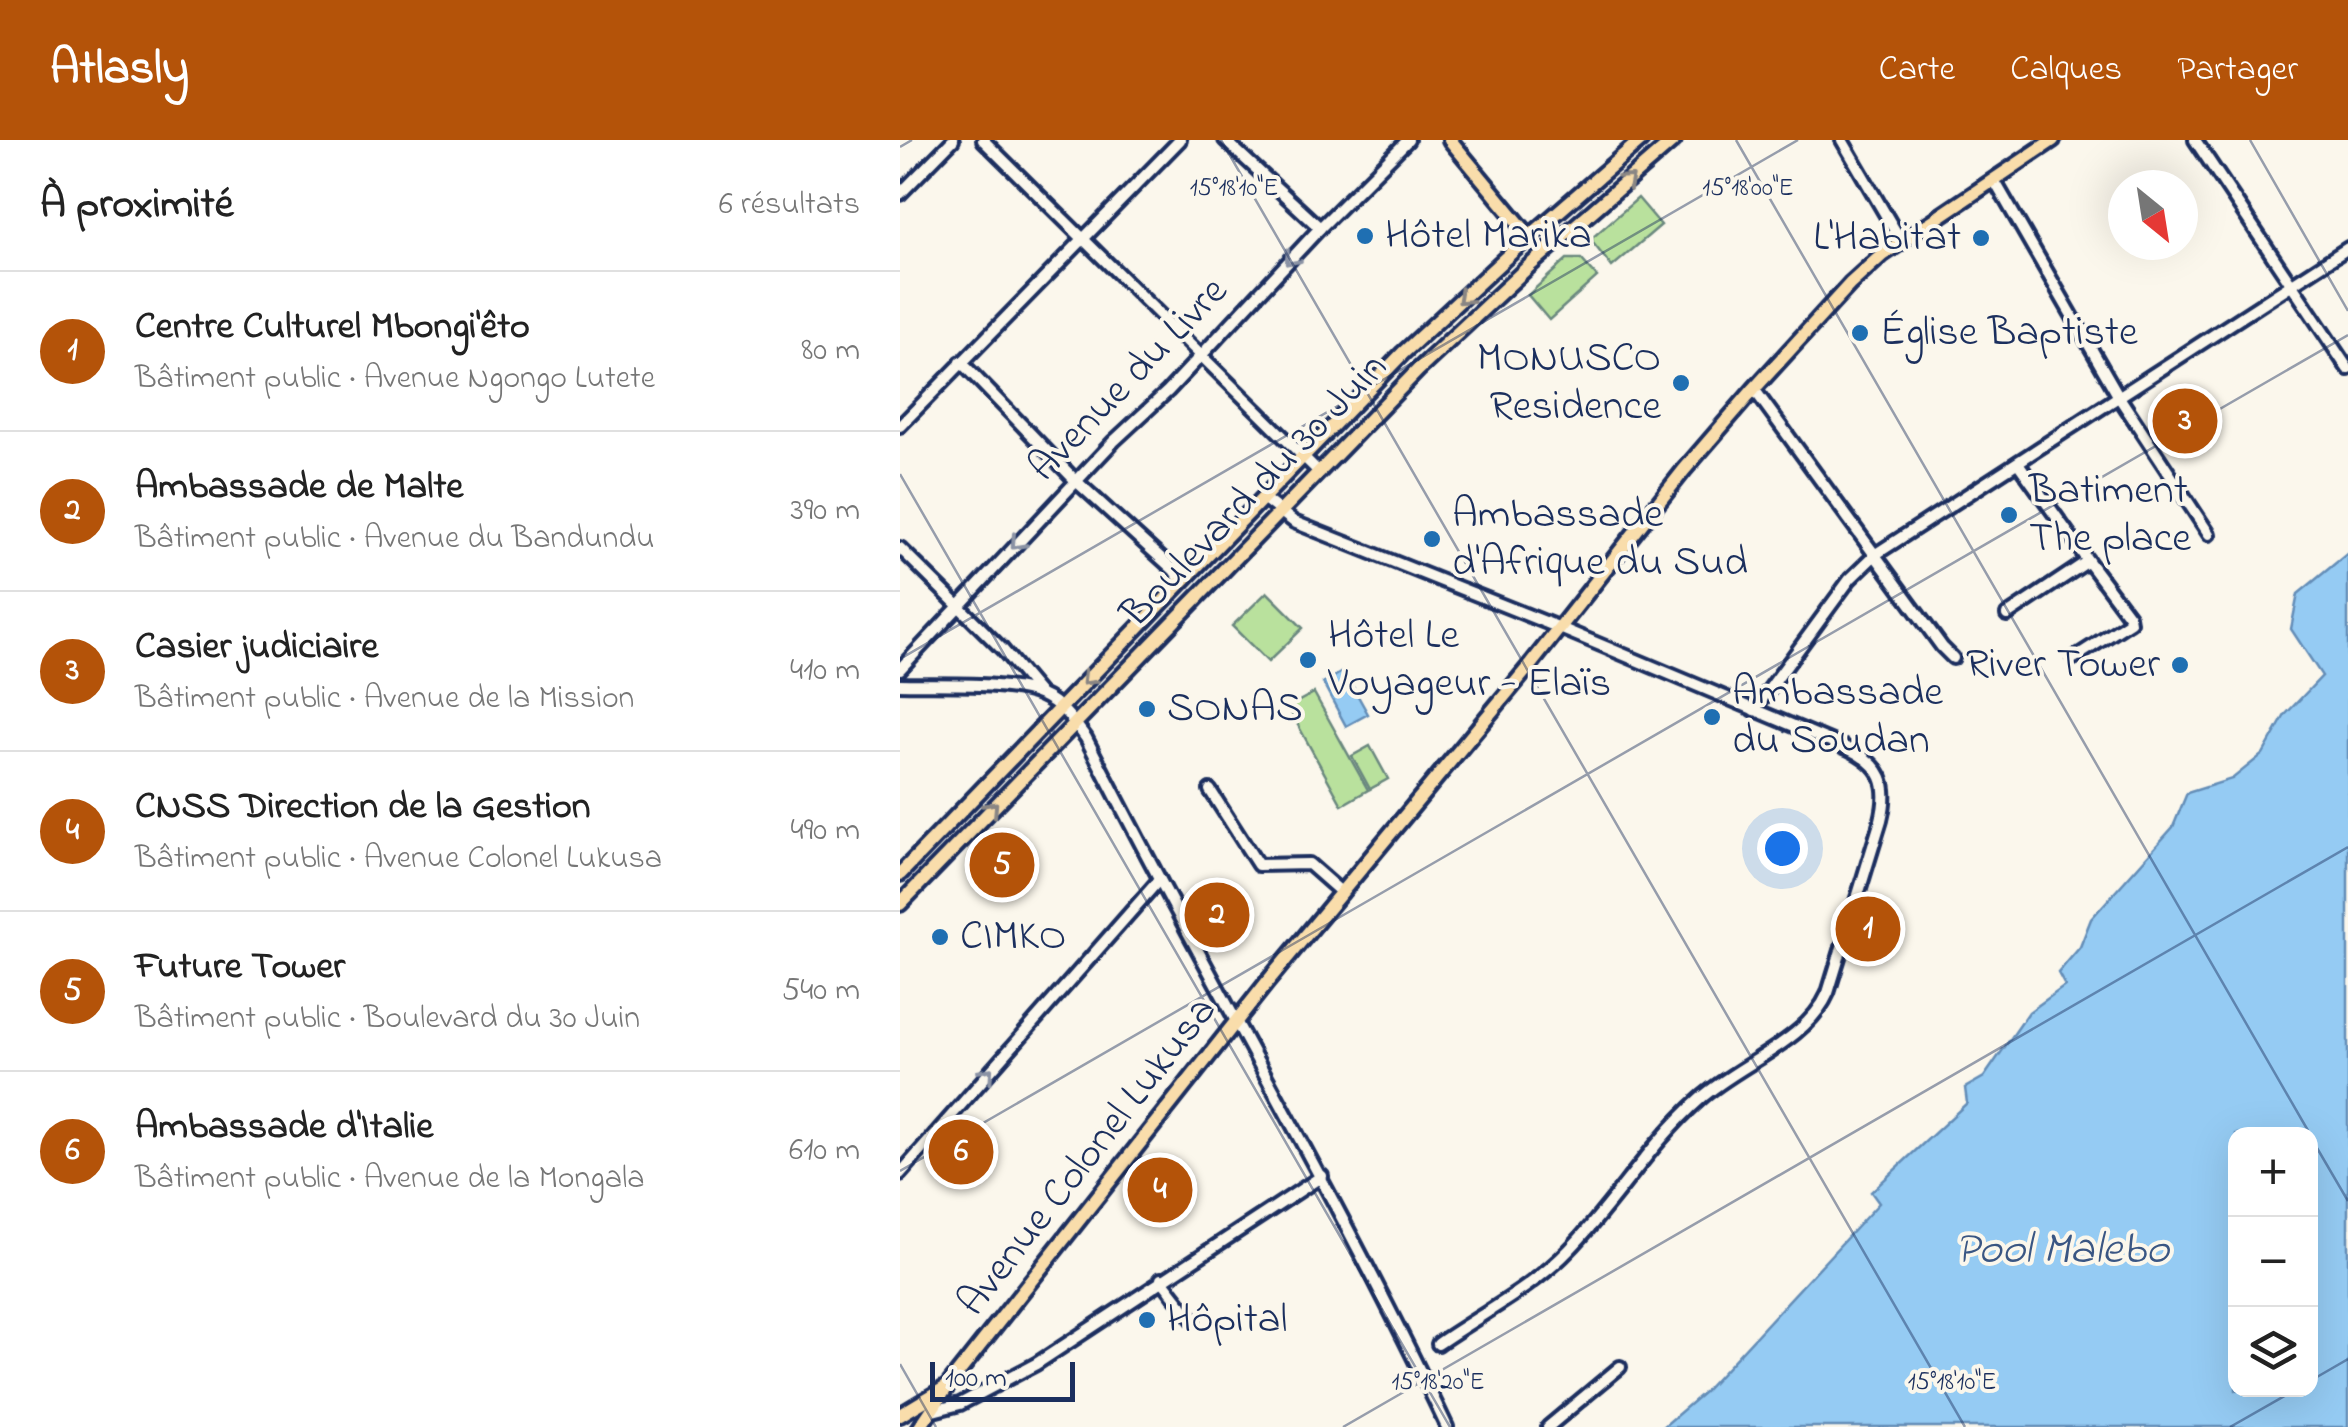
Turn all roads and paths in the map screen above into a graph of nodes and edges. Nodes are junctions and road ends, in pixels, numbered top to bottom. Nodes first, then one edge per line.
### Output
1 (953, 140) edge
2 (983, 140) edge
3 (1180, 140) edge
4 (1225, 140) edge
5 (1408, 140) edge
6 (1450, 140) edge
7 (1641, 140) edge
8 (1674, 140) edge
9 (1842, 140) edge
10 (2052, 140) edge
11 (2195, 140) edge
12 (1994, 180) junction
13 (900, 194) edge
14 (1320, 228) junction
15 (1082, 237) junction
16 (1530, 237) junction
17 (1901, 241) junction
18 (2348, 248) edge
19 (2294, 284) junction
20 (1202, 354) junction
21 (961, 362) junction
22 (2348, 369) edge
23 (1754, 389) junction
24 (2119, 397) junction
25 (900, 426) edge
26 (1303, 457) junction
27 (2018, 464) junction
28 (1318, 471) junction
29 (1076, 481) junction
30 (1263, 498) junction
31 (1278, 512) junction
32 (2209, 534) dead end
33 (900, 548) edge
34 (1876, 554) junction
35 (2088, 561) junction
36 (1182, 582) junction
37 (960, 607) junction
38 (2007, 616) dead end
39 (1560, 628) junction
40 (1954, 658) dead end
41 (2074, 658) dead end
42 (900, 670) edge
43 (900, 684) edge
44 (1039, 693) junction
45 (1060, 707) junction
46 (1754, 710) junction
47 (1074, 722) junction
48 (1210, 790) dead end
49 (900, 874) edge
50 (1158, 881) junction
51 (900, 882) edge
52 (912, 893) junction
53 (1342, 893) junction
54 (900, 904) edge
55 (1238, 1021) junction
56 (900, 1174) edge
57 (1322, 1176) junction
58 (1161, 1279) junction
59 (1192, 1320) dead end
60 (1438, 1344) dead end
61 (1620, 1367) dead end
62 (946, 1387) junction
63 (933, 1411) junction
64 (900, 1414) edge
65 (920, 1427) edge
66 (1447, 1427) edge
67 (1548, 1427) edge

1 - 13 street
2 - 15 street
3 - 15 street
4 - 14 street
5 - 14 street, Avenue du Livre
6 - 16 main road
7 - 16 main road, Boulevard du 30 Juin
28 -> 8 main road, Boulevard du 30 Juin
9 - 17 street
10 - 12 main road, Avenue Colonel Lukusa
11 - 19 street
12 - 17 main road, Avenue Colonel Lukusa
12 - 24 street
14 -> 20 street, Avenue du Livre
15 - 20 street
15 - 21 street
16 -> 26 main road, Boulevard du 30 Juin
17 - 23 main road, Avenue Colonel Lukusa
18 - 19 street
19 - 22 street
19 - 24 street
20 - 26 street
20 - 29 street, Avenue du Livre
21 - 25 street
21 - 29 street
23 - 34 street
23 - 39 main road, Avenue Colonel Lukusa
24 - 27 street
24 - 32 street
26 - 28 street
26 - 30 main road, Boulevard du 30 Juin
27 - 34 street
27 - 35 street
28 - 31 main road, Boulevard du 30 Juin
29 - 36 street
29 -> 37 street, Avenue du Livre
30 - 31 street
30 - 36 main road, Boulevard du 30 Juin
31 - 39 street
31 - 47 main road, Boulevard du 30 Juin
33 - 37 street
34 - 40 street
34 - 46 street
35 - 38 street
35 - 41 street
36 -> 45 main road, Boulevard du 30 Juin
37 - 42 street, Avenue du Livre
37 - 44 street
39 - 46 street
39 - 53 main road, Avenue Colonel Lukusa
43 - 44 street
44 - 45 street
45 - 47 street
45 - 49 main road, Boulevard du 30 Juin
46 - 60 street
47 - 50 street
52 -> 47 main road, Boulevard du 30 Juin
48 - 53 street
50 - 55 street
56 -> 50 street
51 - 52 main road
52 - 54 main road, Boulevard du 30 Juin
53 - 55 main road, Avenue Colonel Lukusa
55 - 57 street
55 - 62 main road, Avenue Colonel Lukusa
57 - 58 street
57 - 66 street
58 - 59 street
58 - 63 street
61 - 67 street
62 - 63 main road, Avenue Colonel Lukusa
62 - 64 main road, Avenue Colonel Lukusa
63 - 65 main road, Avenue Colonel Lukusa

